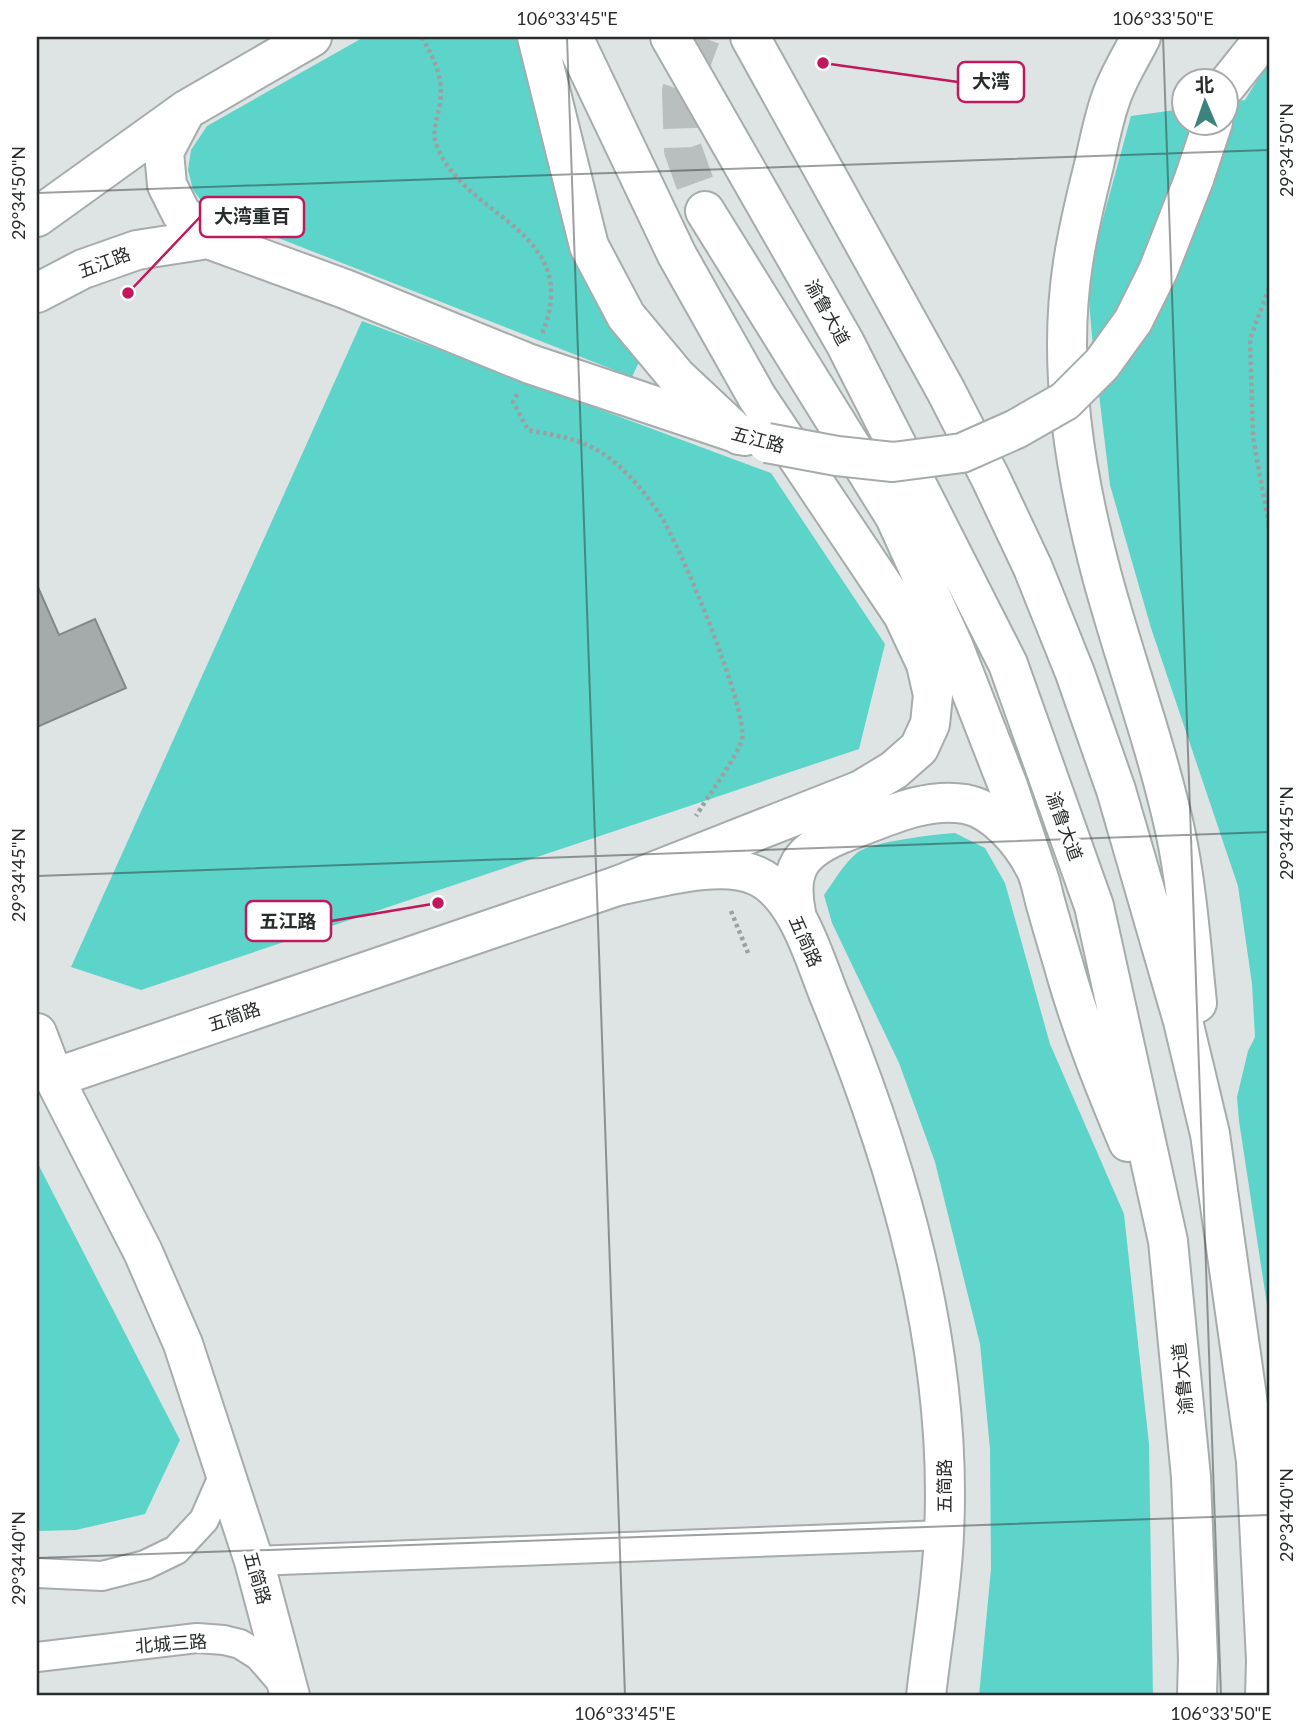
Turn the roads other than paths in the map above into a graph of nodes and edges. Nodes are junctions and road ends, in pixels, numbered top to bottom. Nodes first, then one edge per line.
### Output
1 (312, 37) edge
2 (537, 37) edge
3 (573, 37) edge
4 (670, 37) edge
5 (750, 37) edge
6 (1122, 37) edge
7 (1141, 37) edge
8 (1238, 37) edge
9 (1265, 37) edge
10 (1231, 66) edge
11 (1240, 68) edge
12 (1111, 98) junction
13 (186, 110) junction
14 (1208, 136) edge
15 (705, 211) tunnel mouth
16 (37, 217) edge
17 (208, 239) junction
18 (37, 293) edge
19 (753, 439) junction
20 (1035, 867) junction
21 (617, 886) junction
22 (796, 913) junction
23 (37, 1033) edge
24 (46, 1064) edge
25 (1210, 1133) junction
26 (1168, 1241) junction
27 (225, 1472) junction
28 (944, 1535) junction
29 (254, 1561) junction
30 (37, 1573) edge
31 (37, 1657) edge
32 (289, 1692) edge
33 (926, 1696) edge
34 (1197, 1696) edge
35 (1265, 1696) edge

1 - 13 main road
2 - 19 main road
3 - 21 main road
4 - 26 main road, 渝鲁大道
5 - 25 main road
6 - 12 main road
7 - 12 main road
8 - 10 main road
9 - 11 main road
12 - 25 main road
13 - 16 main road
13 - 17 main road
14 - 19 main road, 五江路, bridge
15 - 20 main road
17 - 18 main road, 五江路
17 - 19 main road, 五江路
20 - 22 main road
20 - 26 main road
21 - 22 main road, 五简路
21 - 24 main road, 五简路
22 - 28 main road, 五简路
23 - 24 main road, 五简路
24 - 27 main road, 五简路
25 - 35 main road
26 - 34 main road, 渝鲁大道
27 - 29 main road, 五简路
27 - 30 street
28 - 29 street
28 - 33 main road, 五简路
29 - 32 main road, 五简路
31 - 32 street, 北城三路

